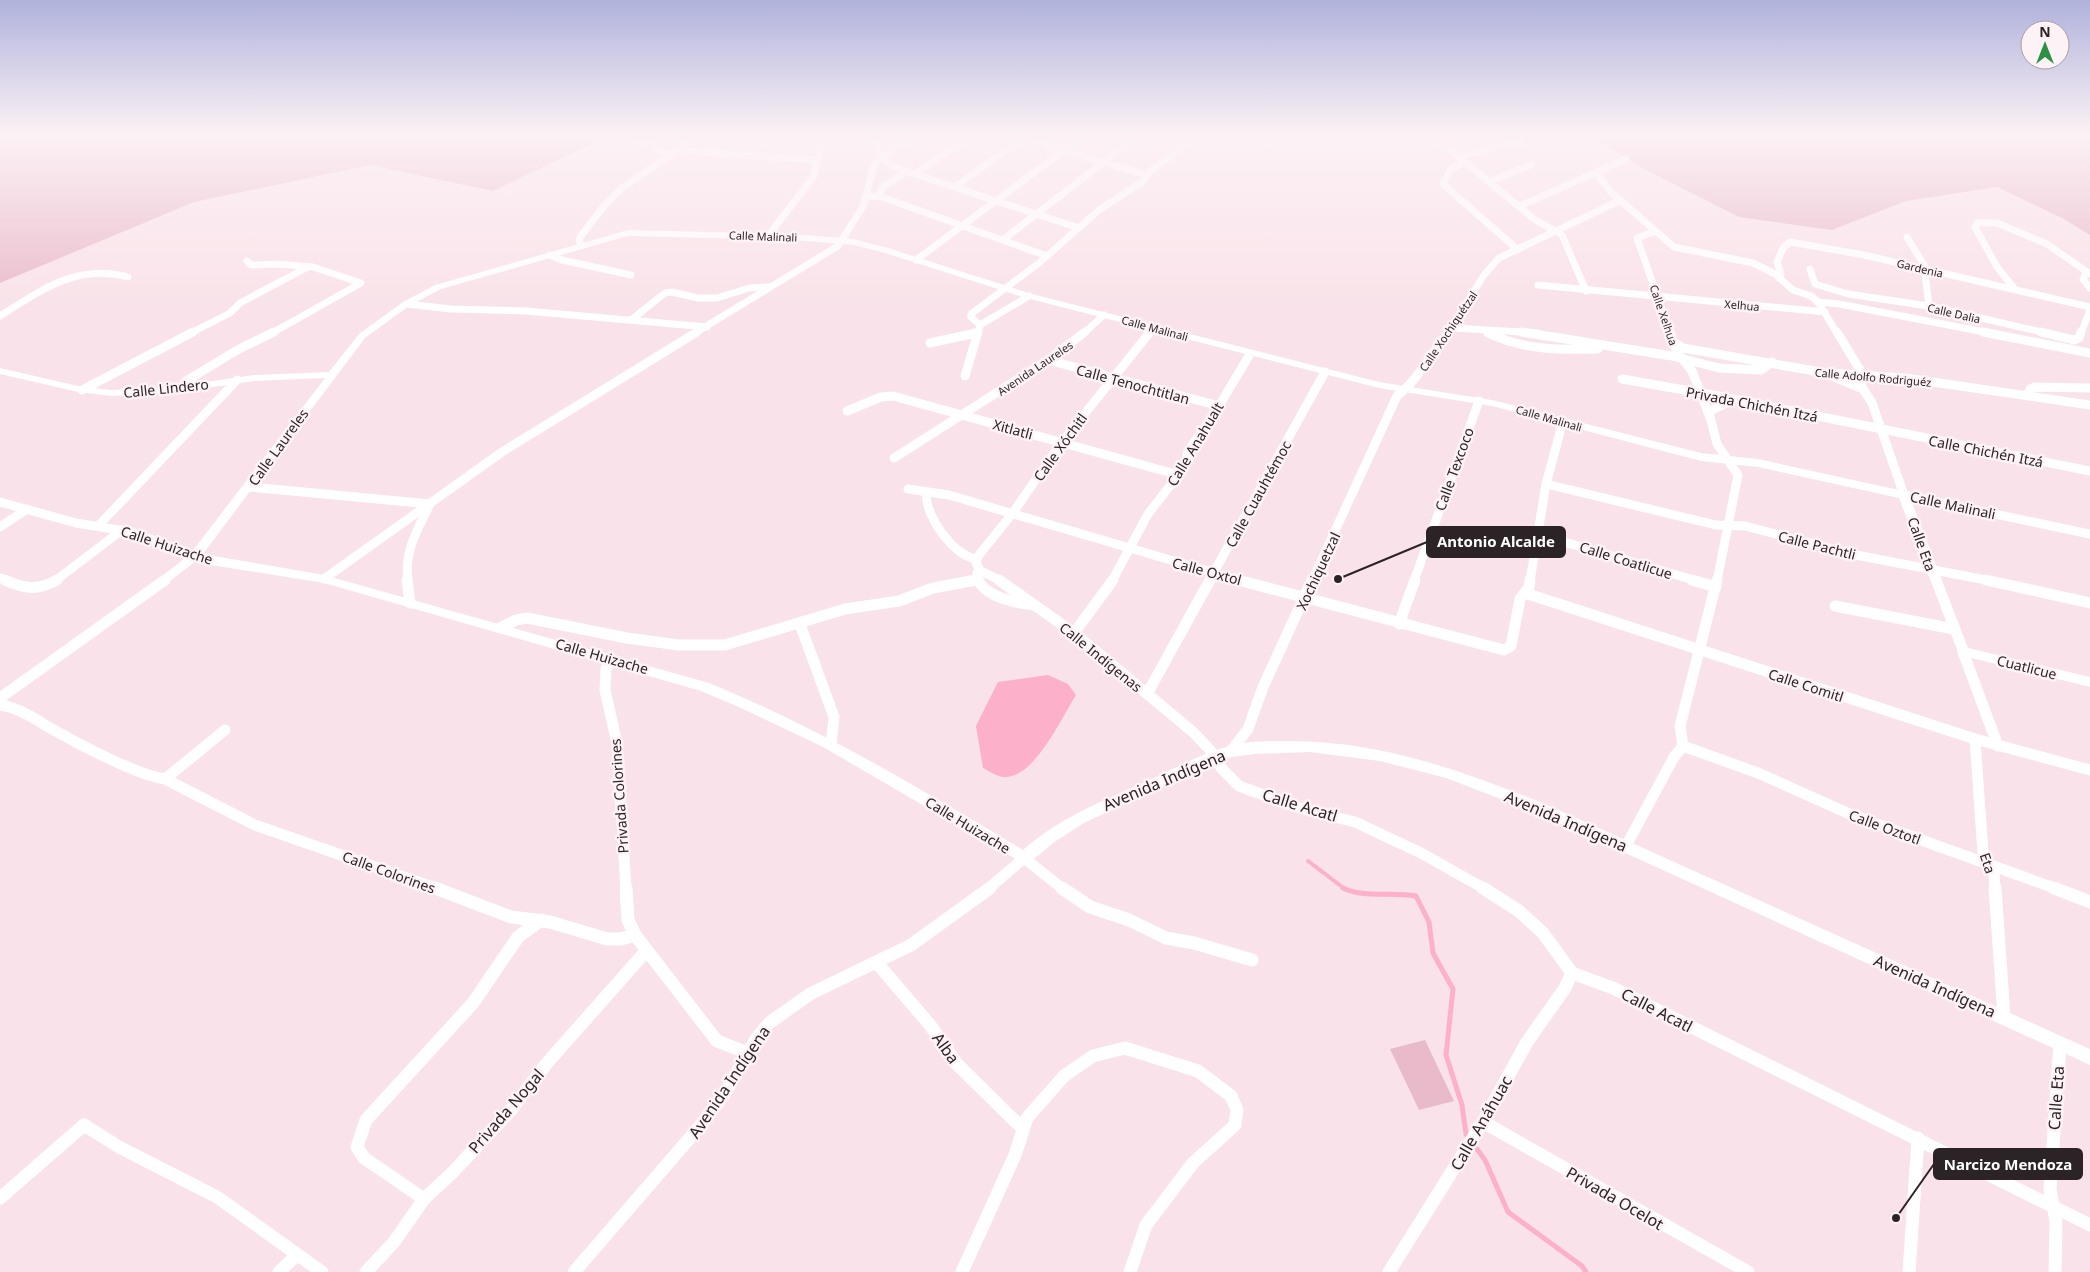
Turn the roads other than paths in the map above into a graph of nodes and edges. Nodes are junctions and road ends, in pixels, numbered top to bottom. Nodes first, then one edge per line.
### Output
1 (618, 193) edge
2 (801, 193) edge
3 (866, 193) edge
4 (974, 193) edge
5 (1003, 193) edge
6 (1063, 193) edge
7 (1125, 193) edge
8 (1454, 193) edge
9 (1505, 193) edge
10 (1549, 193) edge
11 (1615, 193) edge
12 (879, 196) joint
13 (865, 197) junction
14 (994, 200) junction
15 (1621, 200) junction
16 (1520, 206) junction
17 (1036, 214) junction
18 (962, 226) junction
19 (1079, 228) junction
20 (1656, 231) junction
21 (1556, 232) junction
22 (768, 236) junction
23 (1907, 237) dead end
24 (1004, 240) junction
25 (842, 242) junction
26 (581, 245) junction
27 (1518, 250) junction
28 (550, 255) junction
29 (1047, 256) junction
30 (916, 260) junction
31 (247, 261) dead end
32 (309, 267) junction
33 (1925, 268) junction
34 (1810, 269) dead end
35 (2088, 273) edge
36 (631, 275) dead end
37 (128, 277) dead end
38 (1779, 278) junction
39 (1538, 285) dead end
40 (771, 287) junction
41 (1006, 288) junction
42 (2014, 288) junction
43 (2090, 288) edge
44 (1586, 290) junction
45 (1029, 296) junction
46 (1659, 298) junction
47 (1818, 302) junction
48 (406, 304) junction
49 (1929, 306) junction
50 (2090, 309) edge
51 (1825, 312) junction
52 (1104, 315) junction
53 (0, 316) edge
54 (631, 320) junction
55 (980, 324) junction
56 (707, 327) junction
57 (1153, 328) junction
58 (1453, 328) junction
59 (1485, 331) junction
60 (976, 333) junction
61 (1558, 338) junction
62 (1674, 342) junction
63 (930, 343) dead end
64 (1533, 346) junction
65 (1624, 349) junction
66 (2090, 353) edge
67 (1250, 354) junction
68 (1048, 360) junction
69 (1682, 360) junction
70 (1772, 362) junction
71 (0, 372) edge
72 (1325, 372) junction
73 (1826, 374) junction
74 (334, 375) junction
75 (965, 376) dead end
76 (1861, 376) junction
77 (1111, 379) junction
78 (1622, 379) dead end
79 (237, 380) junction
80 (2090, 388) edge
81 (180, 389) junction
82 (1864, 389) junction
83 (82, 390) junction
84 (1404, 391) junction
85 (1701, 393) junction
86 (2028, 395) junction
87 (1733, 400) junction
88 (1479, 401) junction
89 (2090, 405) edge
90 (1219, 406) junction
91 (847, 411) dead end
92 (1708, 412) junction
93 (963, 415) junction
94 (1563, 421) junction
95 (1881, 430) junction
96 (1062, 442) junction
97 (894, 458) dead end
98 (1728, 460) junction
99 (2090, 471) edge
100 (1179, 475) junction
101 (1546, 484) junction
102 (250, 487) junction
103 (908, 489) dead end
104 (926, 492) junction
105 (1904, 495) junction
106 (0, 502) edge
107 (430, 504) junction
108 (27, 509) junction
109 (1012, 514) junction
110 (98, 526) junction
111 (1729, 526) junction
112 (0, 527) edge
113 (122, 530) junction
114 (1537, 534) junction
115 (2090, 534) edge
116 (1130, 550) junction
117 (195, 556) junction
118 (976, 559) junction
119 (1930, 569) junction
120 (1214, 574) junction
121 (978, 575) junction
122 (0, 578) edge
123 (324, 579) junction
124 (1716, 587) junction
125 (1525, 593) junction
126 (1306, 596) junction
127 (410, 603) junction
128 (2090, 603) edge
129 (1835, 606) dead end
130 (800, 624) junction
131 (1400, 624) junction
132 (500, 628) junction
133 (1954, 629) junction
134 (1074, 633) junction
135 (1698, 651) junction
136 (1963, 652) junction
137 (612, 659) junction
138 (2090, 682) edge
139 (1147, 694) junction
140 (0, 698) edge
141 (0, 705) edge
142 (225, 730) dead end
143 (1975, 739) junction
144 (831, 745) junction
145 (1683, 746) junction
146 (1998, 746) junction
147 (1231, 751) junction
148 (1214, 757) junction
149 (2090, 770) edge
150 (165, 779) junction
151 (1626, 846) junction
152 (1024, 858) junction
153 (1988, 864) junction
154 (2090, 902) edge
155 (541, 920) junction
156 (635, 934) junction
157 (648, 950) junction
158 (1252, 960) dead end
159 (877, 963) junction
160 (1572, 973) junction
161 (2004, 1018) junction
162 (2060, 1043) junction
163 (748, 1053) junction
164 (2090, 1057) edge
165 (1484, 1122) junction
166 (1022, 1128) junction
167 (1918, 1138) junction
168 (0, 1198) edge
169 (424, 1199) junction
170 (2053, 1205) junction
171 (2090, 1225) edge
172 (297, 1254) junction
173 (1744, 1271) edge
174 (279, 1272) edge
175 (322, 1272) edge
176 (366, 1272) edge
177 (574, 1272) edge
178 (962, 1272) edge
179 (1130, 1272) edge
180 (1389, 1272) edge
181 (1909, 1272) edge
182 (2054, 1272) edge

1 - 26 street
2 - 22 street
3 - 13 street
4 - 14 street
5 - 14 street
6 - 17 street
7 - 19 street
8 - 27 street
9 - 16 street
10 - 16 street
11 - 15 street, Calle Eta
12 - 13 street
12 - 18 street
13 - 25 street
14 - 17 street
14 - 18 street
15 - 20 street, Calle Eta
15 - 21 street, Calle Xochiquétzal
16 - 21 street
17 - 19 street
17 - 24 street
18 - 24 street
18 - 30 street
19 - 29 street
20 - 38 street, Calle Eta
20 - 46 street, Calle Xelhua
21 - 27 street, Calle Xochiquétzal
21 - 44 street
22 - 25 street, Calle Malinali
22 - 26 street, Calle Malinali
23 - 33 street
24 - 29 street
25 - 30 street, Calle Malinali
25 - 40 street
26 - 28 street, Calle Laureles
27 - 58 street, Calle Xochiquétzal
28 - 36 street
28 - 48 street, Calle Laureles
29 - 41 street
30 - 41 street, Calle Malinali
31 - 32 street
32 - 81 street
32 - 83 street
33 - 38 street, Gardenia
33 - 42 street, Gardenia
33 - 49 street
34 - 49 street, Calle Dalia
35 - 42 street
35 - 43 street
37 - 53 street
38 - 47 street, Calle Eta
39 - 44 street, Xelhua
40 - 54 street
40 - 56 street
41 - 45 street, Calle Malinali
41 - 55 street
42 - 50 street, Gardenia
44 - 46 street, Xelhua
45 - 52 street, Calle Malinali
45 - 55 street
46 - 51 street, Xelhua
46 - 62 street, Calle Xelhua
47 - 51 street, Calle Eta
47 - 66 street
48 - 54 street
48 - 74 street, Calle Laureles
49 - 50 street, Calle Dalia
51 - 76 street, Calle Eta
52 - 57 street, Calle Malinali
52 - 68 street, Avenida Laureles
54 - 56 street
55 - 60 street
56 - 107 street
57 - 67 street, Calle Malinali
57 - 77 street, Calle Xóchitl
58 - 59 street
58 - 84 street, Calle Xochiquétzal
59 - 61 street
59 - 64 street
60 - 63 street
60 - 75 street
61 - 64 street
61 - 65 street
62 - 69 street, Calle Xelhua
62 - 70 street, Calle Adolfo Rodriguéz
64 - 65 street
65 - 69 street
67 - 72 street, Calle Malinali
67 - 90 street, Calle Anahualt
68 - 77 street, Calle Tenochtitlan
68 - 93 street, Avenida Laureles
69 - 70 street
69 - 85 street, Calle Xelhua
70 - 73 street, Calle Adolfo Rodriguéz
71 - 83 street, Calle Lindero
72 - 84 street, Calle Malinali
72 - 120 street, Calle Cuauhtémoc
73 - 76 street, Calle Adolfo Rodriguéz
73 - 82 street
74 - 79 street, Calle Lindero
74 - 102 street, Calle Laureles
76 - 82 street, Calle Eta
76 - 86 street, Calle Adolfo Rodriguéz
77 - 90 street, Calle Tenochtitlan
77 - 96 street, Calle Xóchitl
78 - 85 street, Privada Chichén Itzá
79 - 81 street, Calle Lindero
79 - 110 street, Calle Huizache
80 - 86 street
81 - 83 street, Calle Lindero
82 - 95 street, Calle Eta
84 - 88 street, Calle Malinali
84 - 126 street, Xochiquetzal
85 - 87 street, Privada Chichén Itzá
85 - 92 street, Calle Xelhua
86 - 89 street, Calle Adolfo Rodriguéz
87 - 92 street
87 - 95 street, Privada Chichén Itzá
88 - 94 street, Calle Malinali
88 - 131 street, Calle Texcoco
90 - 100 street, Calle Anahualt
91 - 93 street, Xitlatli
92 - 98 street, Calle Xelhua
93 - 96 street, Xitlatli
93 - 97 street, Avenida Laureles
94 - 98 street, Calle Malinali
94 - 101 street
95 - 99 street, Calle Chichén Itzá
95 - 105 street, Calle Eta
96 - 100 street, Xitlatli
96 - 109 street, Calle Xóchitl
98 - 105 street, Calle Malinali
98 - 111 street
100 - 116 street, Calle Anahualt
101 - 111 street, Calle Pachtli
101 - 114 street
102 - 107 street
102 - 117 street, Calle Laureles
103 - 104 street, Calle Oxtol
104 - 109 street, Calle Oxtol
104 - 118 street
105 - 115 street, Calle Malinali
105 - 119 street, Calle Eta
106 - 108 street
107 - 123 street
107 - 127 street
108 - 110 street
108 - 112 street
109 - 116 street, Calle Oxtol
109 - 118 street, Calle Xóchitl
110 - 113 street, Calle Huizache
111 - 119 street, Calle Pachtli
111 - 124 street
113 - 117 street, Calle Huizache
113 - 122 street
114 - 124 street, Calle Coatlicue
114 - 125 street
116 - 120 street, Calle Oxtol
116 - 134 street, Calle Anahualt
117 - 123 street, Calle Huizache
117 - 140 street, Calle Laureles
118 - 121 street
119 - 128 street, Calle Pachtli
119 - 133 street, Calle Eta
120 - 126 street, Calle Oxtol
120 - 139 street, Calle Cuauhtémoc
121 - 130 street
121 - 134 street, Calle Indígenas
123 - 127 street, Calle Huizache
124 - 135 street
125 - 131 street, Calle Oxtol
125 - 135 street, Calle Comitl
126 - 131 street, Calle Oxtol
126 - 147 street, Xochiquetzal
127 - 132 street, Calle Huizache
129 - 133 street
130 - 132 street
130 - 144 street
132 - 137 street, Calle Huizache
133 - 136 street, Calle Eta
134 - 139 street, Calle Indígenas
135 - 143 street, Calle Comitl
135 - 145 street
136 - 138 street, Cuatlicue
136 - 146 street, Calle Eta
137 - 144 street, Calle Huizache
137 - 156 street, Privada Colorines
139 - 148 street, Calle Indígenas
141 - 150 street, Calle Colorines
142 - 150 street
143 - 146 street, Calle Comitl
143 - 153 street, Eta
144 - 152 street, Calle Huizache
145 - 151 street
145 - 153 street, Calle Oztotl
146 - 149 street, Calle Comitl
147 - 148 street, Avenida Indígena
147 - 151 street, Avenida Indígena
148 - 152 street, Avenida Indígena
148 - 160 street, Calle Acatl
150 - 155 street, Calle Colorines
151 - 161 street, Avenida Indígena
152 - 158 street, Calle Huizache
152 - 159 street, Avenida Indígena
153 - 154 street, Calle Oztotl
153 - 161 street, Eta
155 - 156 street, Calle Colorines
155 - 169 street
156 - 157 street
157 - 163 street
157 - 169 street, Privada Nogal
159 - 163 street, Avenida Indígena
159 - 166 street, Alba
160 - 165 street, Calle Anáhuac
160 - 167 street, Calle Acatl
161 - 162 street, Avenida Indígena
162 - 164 street, Avenida Indígena
162 - 170 street, Calle Eta
163 - 177 street, Avenida Indígena
165 - 173 street, Privada Ocelot
165 - 180 street, Calle Anáhuac
166 - 178 street
166 - 179 street
167 - 170 street, Calle Acatl
167 - 181 street
168 - 172 street
169 - 176 street, Privada Nogal
170 - 171 street, Calle Acatl
170 - 182 street, Calle Eta
172 - 174 street
172 - 175 street

